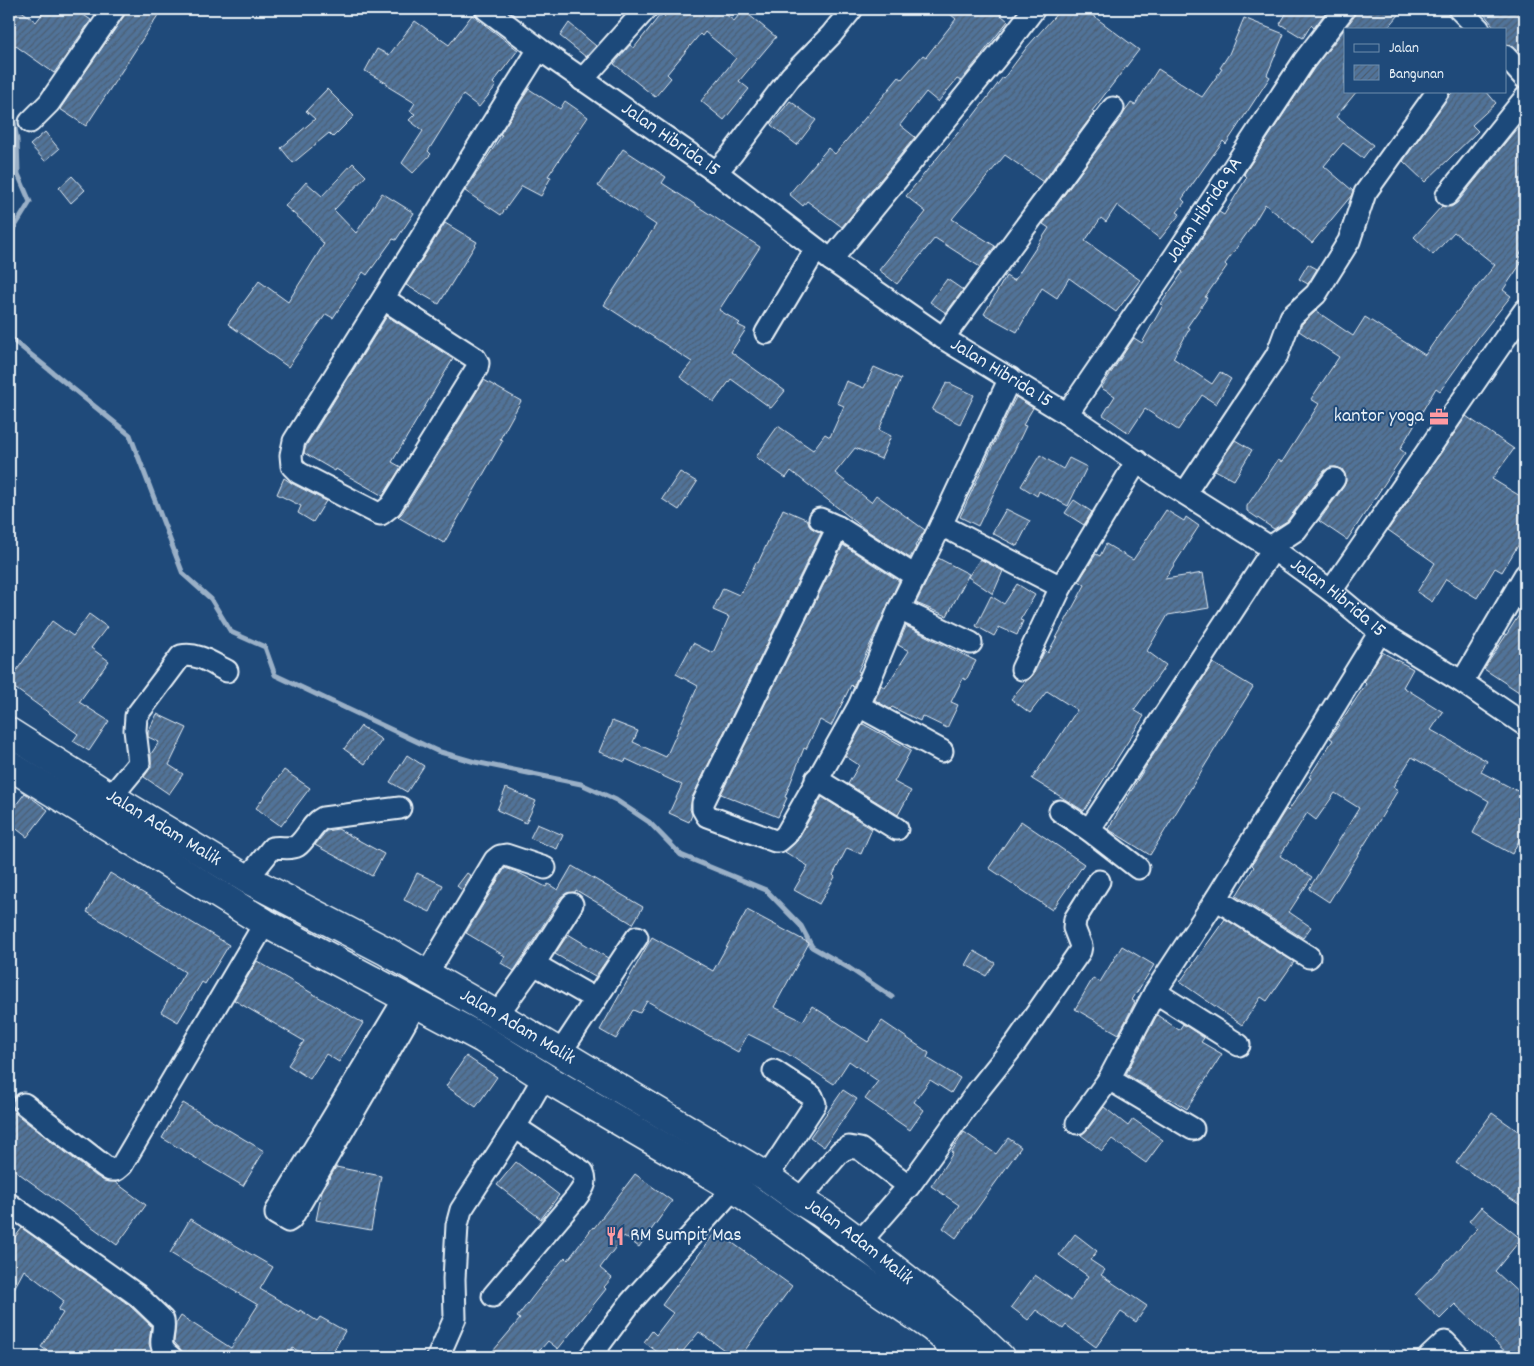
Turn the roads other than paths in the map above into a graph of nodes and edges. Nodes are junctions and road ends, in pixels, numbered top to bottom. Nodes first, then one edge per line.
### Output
1 (486, 9) edge
2 (646, 9) edge
3 (852, 9) edge
4 (1034, 9) edge
5 (1344, 9) edge
6 (1459, 9) edge
7 (105, 13) edge
8 (1478, 28) edge
9 (539, 49) junction
10 (1506, 57) edge
11 (1525, 78) edge
12 (582, 80) junction
13 (1437, 92) edge
14 (1525, 98) edge
15 (1113, 108) dead end
16 (30, 122) dead end
17 (716, 172) junction
18 (1447, 195) dead end
19 (824, 254) junction
20 (384, 298) junction
21 (1525, 310) edge
22 (766, 333) dead end
23 (943, 338) junction
24 (1010, 378) junction
25 (1068, 414) junction
26 (1137, 461) junction
27 (1334, 479) dead end
28 (1185, 493) junction
29 (941, 525) junction
30 (1272, 548) junction
31 (1525, 575) edge
32 (915, 576) junction
33 (1061, 587) junction
34 (1331, 591) junction
35 (899, 610) junction
36 (1380, 632) junction
37 (972, 643) dead end
38 (1022, 669) dead end
39 (227, 671) dead end
40 (1462, 682) junction
41 (859, 706) junction
42 (1525, 726) edge
43 (9, 732) edge
44 (942, 751) dead end
45 (11, 770) edge
46 (816, 779) junction
47 (103, 807) junction
48 (400, 808) dead end
49 (1060, 811) dead end
50 (897, 829) dead end
51 (1089, 830) junction
52 (545, 868) dead end
53 (1138, 868) dead end
54 (247, 879) junction
55 (1099, 881) dead end
56 (1216, 899) junction
57 (572, 904) dead end
58 (265, 923) junction
59 (637, 937) dead end
60 (1309, 957) dead end
61 (534, 964) junction
62 (426, 975) junction
63 (1155, 992) junction
64 (595, 999) junction
65 (410, 1001) junction
66 (497, 1015) junction
67 (389, 1037) junction
68 (483, 1039) junction
69 (1239, 1045) dead end
70 (560, 1054) junction
71 (774, 1071) dead end
72 (544, 1077) junction
73 (1109, 1079) junction
74 (24, 1104) dead end
75 (1077, 1123) dead end
76 (515, 1127) junction
77 (1193, 1129) dead end
78 (767, 1177) junction
79 (908, 1186) junction
80 (743, 1194) junction
81 (799, 1200) junction
82 (9, 1204) edge
83 (860, 1242) junction
84 (841, 1265) junction
85 (494, 1296) dead end
86 (172, 1357) edge
87 (438, 1357) edge
88 (590, 1357) edge
89 (966, 1357) edge
90 (1000, 1357) edge
91 (1429, 1357) edge
92 (1459, 1357) edge

1 - 9 street, Jalan Hibrida 15
2 - 12 street
3 - 17 street
4 - 19 street
5 - 25 street, Jalan Hibrida 9A
6 - 8 street
7 - 16 street
9 - 12 street, Jalan Hibrida 15
9 - 20 street
10 - 11 street
12 - 17 street, Jalan Hibrida 15
13 - 28 street
14 - 18 street
15 - 23 street
17 - 19 street, Jalan Hibrida 15
19 - 22 street
19 - 23 street, Jalan Hibrida 15
20 - 20 street
21 - 34 street
23 - 24 street, Jalan Hibrida 15
24 - 25 street, Jalan Hibrida 15
24 - 29 street
25 - 26 street, Jalan Hibrida 15
26 - 28 street, Jalan Hibrida 15
26 - 33 street
27 - 30 street
28 - 30 street, Jalan Hibrida 15
29 - 32 street
29 - 33 street
30 - 34 street, Jalan Hibrida 15
30 - 51 street
31 - 40 street
32 - 35 street
32 - 46 street
33 - 38 street
34 - 36 street, Jalan Hibrida 15
35 - 37 street
35 - 41 street
36 - 40 street, Jalan Hibrida 15
36 - 56 street
39 - 47 street
40 - 42 street, Jalan Hibrida 15
41 - 44 street
41 - 46 street
43 - 47 main road, Jalan Adam Malik
45 - 47 main road, Jalan Adam Malik
46 - 50 street
47 - 54 main road, Jalan Adam Malik
47 - 58 main road, Jalan Adam Malik
48 - 54 street
49 - 51 street
51 - 53 street
52 - 62 street
54 - 62 main road, Jalan Adam Malik
55 - 79 street
56 - 60 street
56 - 63 street
57 - 61 street
58 - 65 main road, Jalan Adam Malik
58 - 74 street
59 - 64 street
61 - 64 street
61 - 66 street
62 - 66 main road, Jalan Adam Malik
63 - 69 street
63 - 73 street
64 - 70 street
65 - 67 street
65 - 68 main road, Jalan Adam Malik
66 - 68 main road
66 - 70 main road, Jalan Adam Malik
67 - 67 street
68 - 72 main road, Jalan Adam Malik
70 - 72 main road
70 - 78 main road, Jalan Adam Malik
71 - 78 street
72 - 76 street
72 - 80 main road, Jalan Adam Malik
73 - 75 street
73 - 77 street
76 - 85 street
76 - 87 street
78 - 80 main road
78 - 81 main road, Jalan Adam Malik
79 - 81 street
79 - 83 street
80 - 84 main road, Jalan Adam Malik
80 - 88 street
81 - 83 main road, Jalan Adam Malik
82 - 86 street
83 - 84 main road
83 - 90 main road, Jalan Adam Malik
84 - 89 main road, Jalan Adam Malik
91 - 92 street

